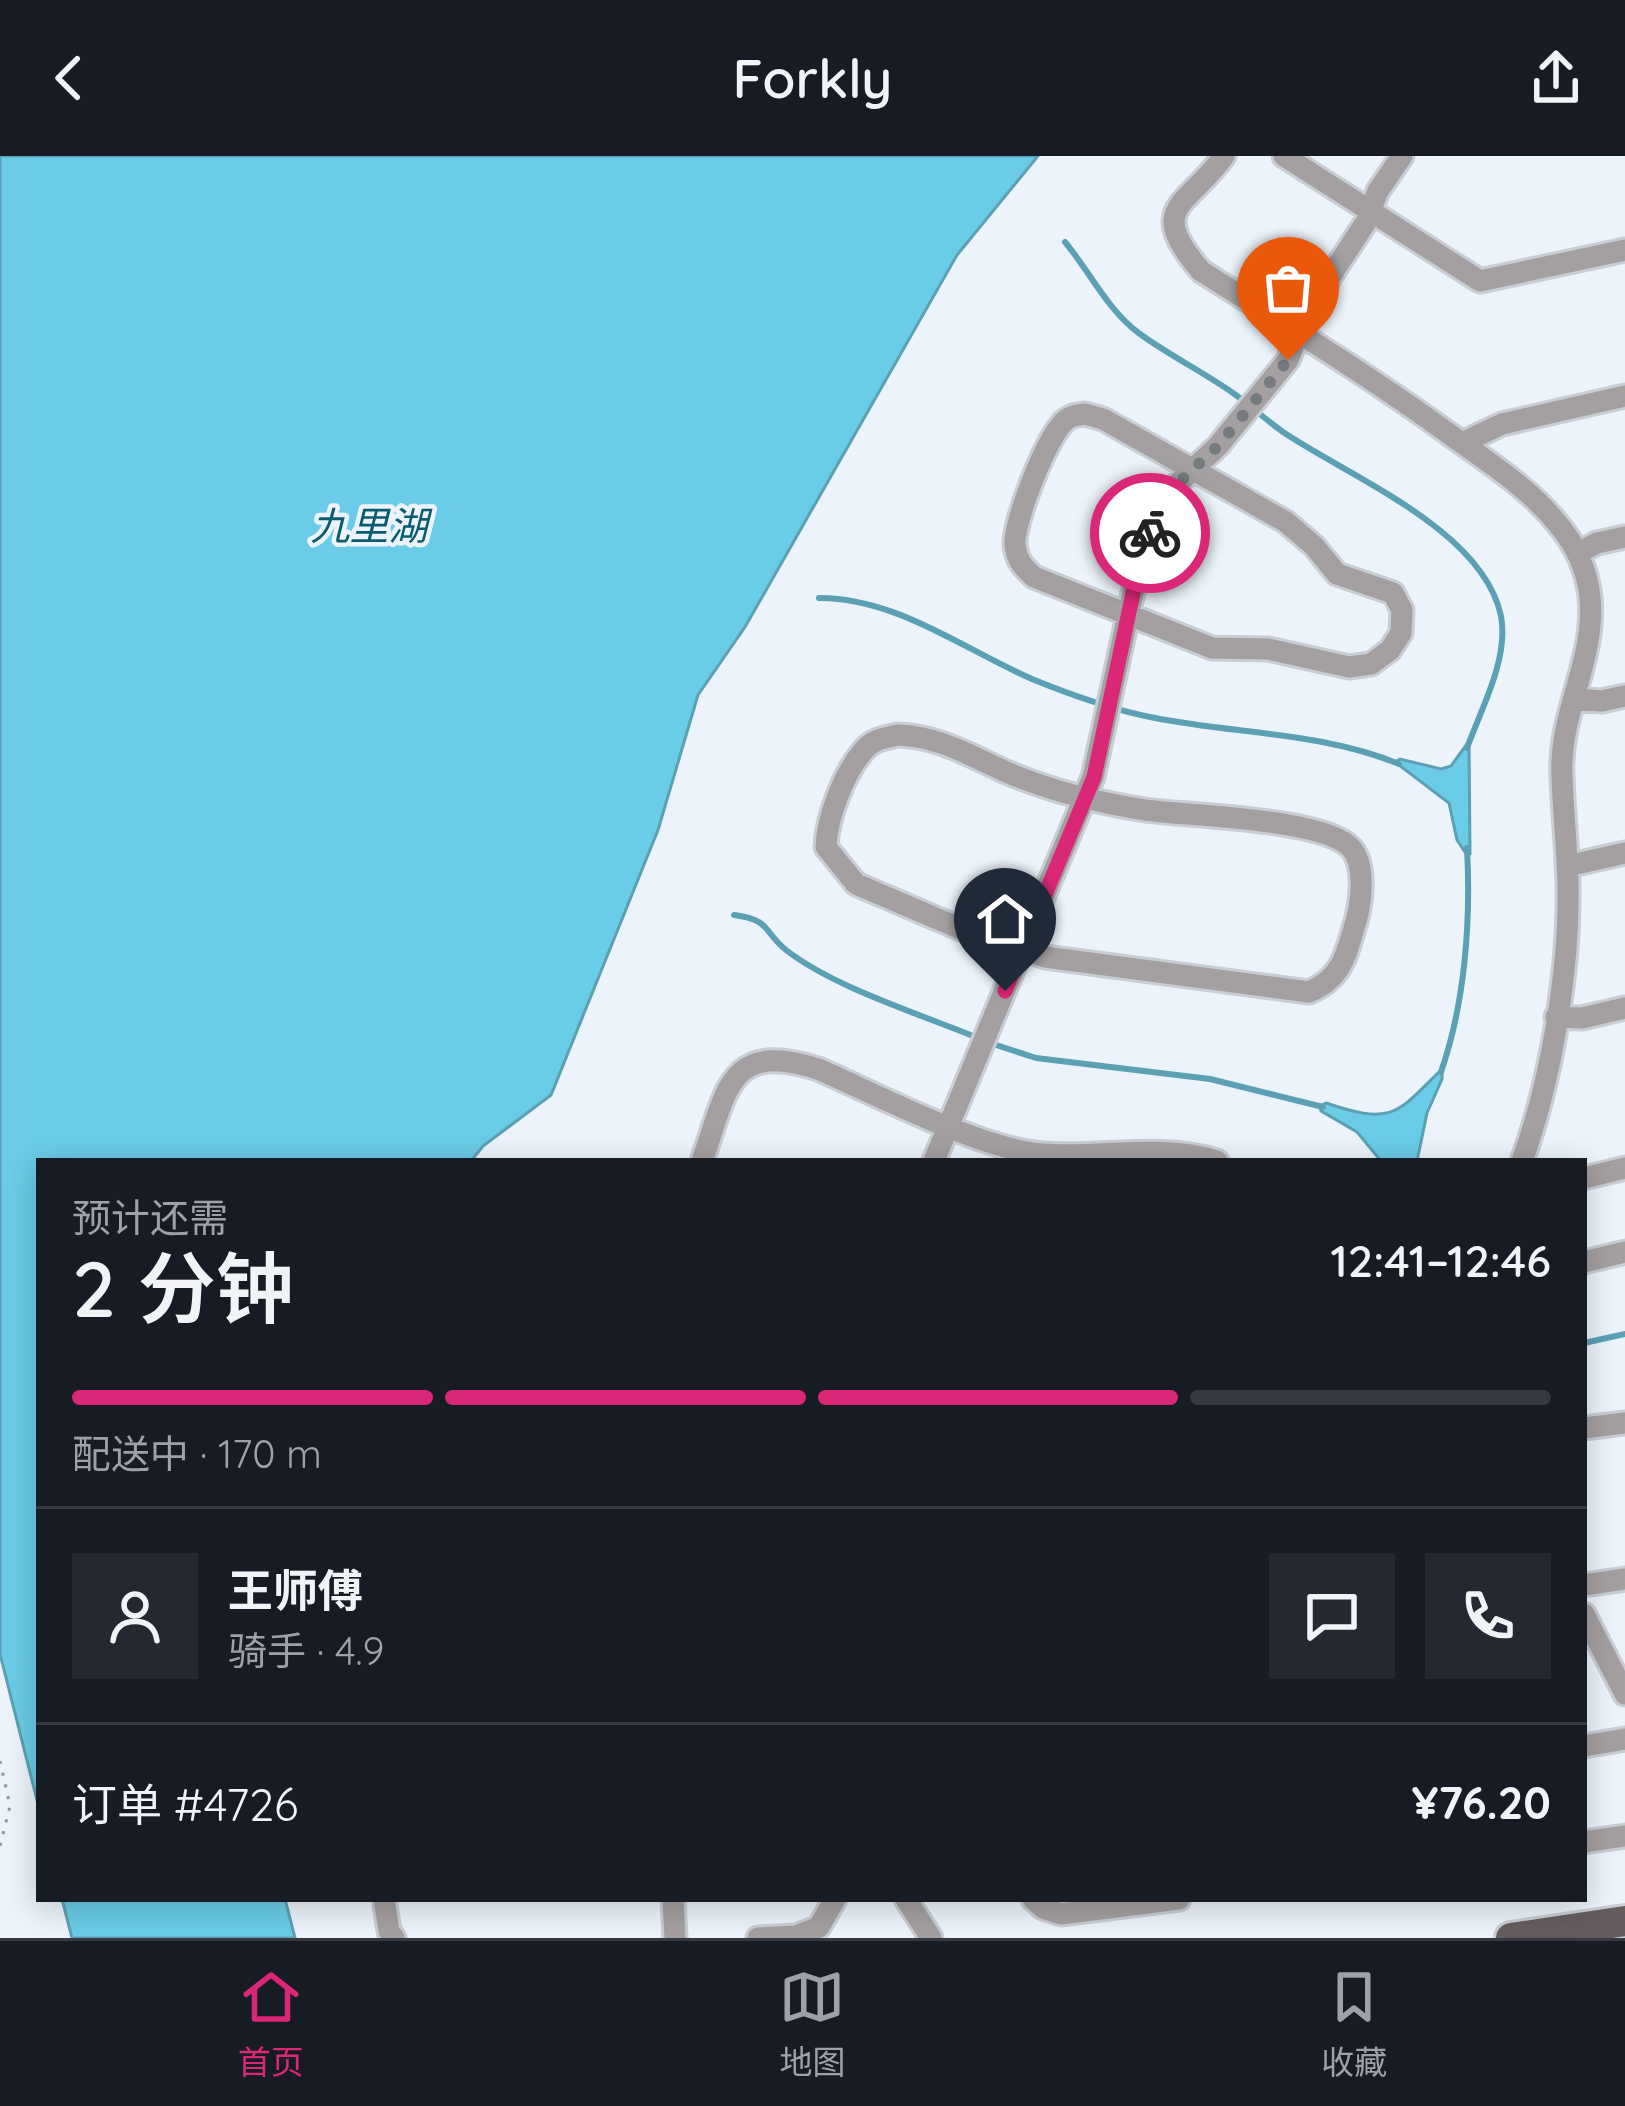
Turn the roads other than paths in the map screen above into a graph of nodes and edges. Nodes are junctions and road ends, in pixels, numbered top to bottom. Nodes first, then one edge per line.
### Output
1 (1224, 156) edge
2 (1284, 156) edge
3 (1402, 156) edge
4 (1370, 212) junction
5 (1625, 250) edge
6 (1299, 333) junction
7 (1625, 396) edge
8 (1462, 443) junction
9 (1192, 470) junction
10 (1625, 536) edge
11 (1578, 554) junction
12 (1131, 616) junction
13 (1625, 695) edge
14 (1574, 699) junction
15 (1085, 797) junction
16 (1625, 853) edge
17 (1567, 866) junction
18 (1022, 950) junction
19 (1625, 1008) edge
20 (1556, 1017) junction
21 (949, 1125) junction
22 (703, 1158) edge
23 (935, 1158) edge
24 (1205, 1158) edge
25 (1523, 1158) edge
26 (1625, 1168) edge
27 (1587, 1177) edge
28 (1625, 1252) edge
29 (1587, 1261) edge
30 (1625, 1423) edge
31 (1587, 1428) edge
32 (1625, 1579) edge
33 (1587, 1585) edge
34 (1587, 1620) edge
35 (1625, 1694) edge
36 (1625, 1739) edge
37 (1587, 1745) edge
38 (1625, 1836) edge
39 (1587, 1842) edge
40 (384, 1902) edge
41 (673, 1902) edge
42 (833, 1902) edge
43 (908, 1902) edge
44 (1036, 1902) edge
45 (1155, 1902) edge
46 (1625, 1922) edge
47 (394, 1938) edge
48 (675, 1938) edge
49 (758, 1938) edge
50 (931, 1938) edge
51 (1511, 1938) edge

1 - 6 street
2 - 4 street
3 - 4 street
4 - 5 street
4 - 6 street
6 - 8 street
6 - 9 street
7 - 8 street
8 - 11 street
9 - 12 street
9 - 12 street
9 - 12 street
10 - 11 street
11 - 14 street
12 - 15 street
13 - 14 street
14 - 17 street
15 - 18 street
15 - 18 street
15 - 18 street
16 - 17 street
17 - 20 street
18 - 21 street
19 - 20 street
20 - 25 street
21 - 22 street
21 - 23 street
21 - 24 street
26 - 27 street
28 - 29 street
30 - 31 street
32 - 33 street
34 - 35 street
36 - 37 street
38 - 39 street
40 - 47 street
41 - 48 street
42 - 49 street
43 - 50 street
44 - 45 street
46 - 51 main road

